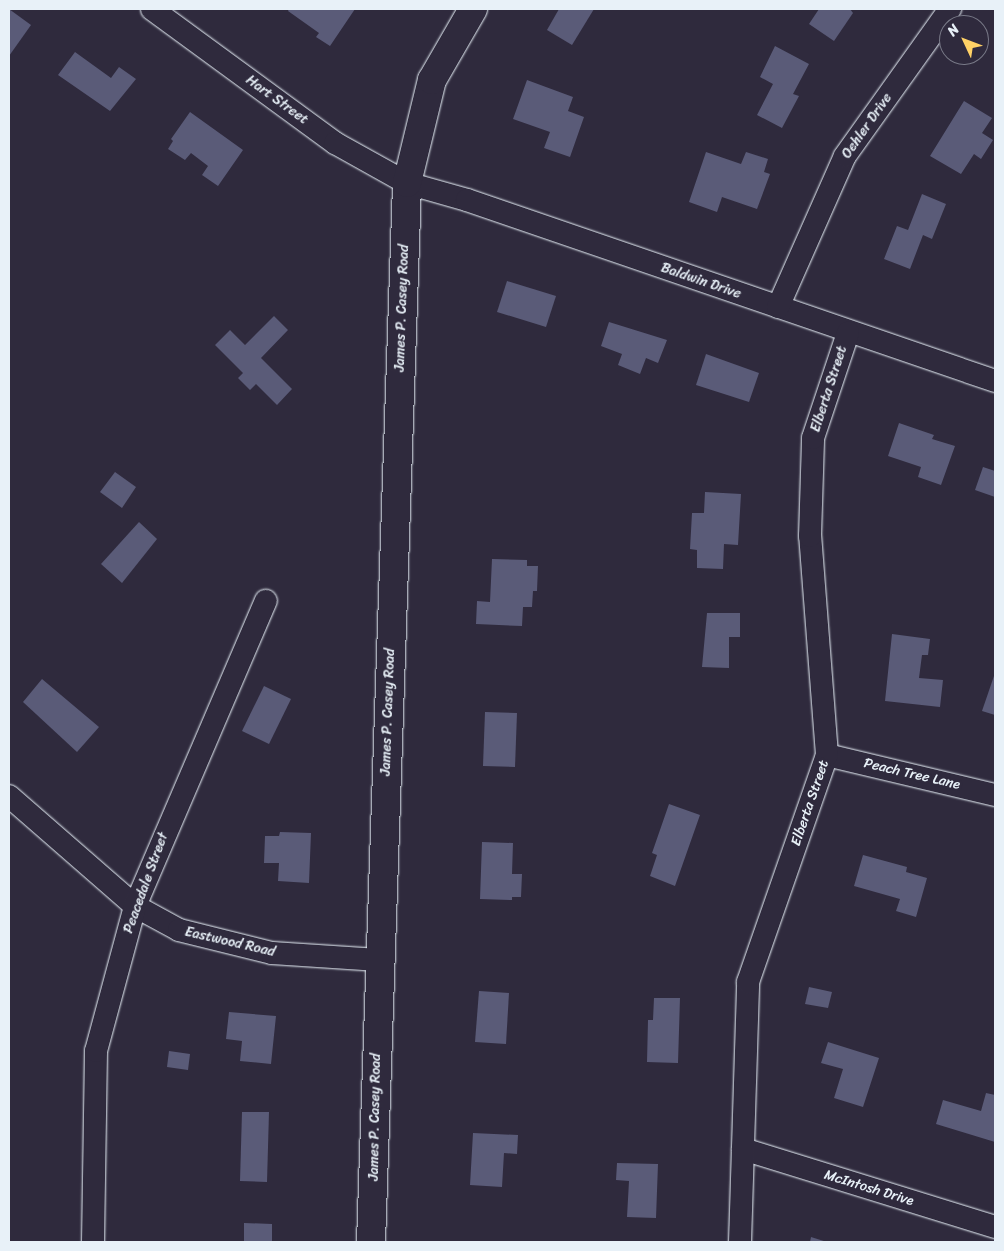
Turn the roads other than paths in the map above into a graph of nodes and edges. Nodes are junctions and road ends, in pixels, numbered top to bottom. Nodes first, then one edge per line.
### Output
1 (152, 9) edge
2 (473, 9) edge
3 (950, 9) edge
4 (407, 182) junction
5 (778, 308) junction
6 (848, 333) junction
7 (995, 382) edge
8 (266, 601) dead end
9 (827, 755) junction
10 (995, 795) edge
11 (9, 796) edge
12 (135, 906) junction
13 (379, 960) junction
14 (743, 1149) junction
15 (995, 1227) edge
16 (93, 1242) edge
17 (371, 1242) edge
18 (740, 1242) edge

1 - 4 street, Hart Street
2 - 4 main road
3 - 5 street, Oehler Drive
4 - 5 street, Baldwin Drive
4 - 13 main road, James P. Casey Road
5 - 6 street, Baldwin Drive
6 - 7 street, Baldwin Drive
6 - 9 street, Elberta Street
8 - 12 street, Peacedale Street
9 - 10 street, Peach Tree Lane
9 - 14 street, Elberta Street
11 - 12 street, Eastwood Road
12 - 13 street, Eastwood Road
12 - 16 street, Peacedale Street
13 - 17 main road, James P. Casey Road
14 - 15 street, McIntosh Drive
14 - 18 street, Elberta Street

